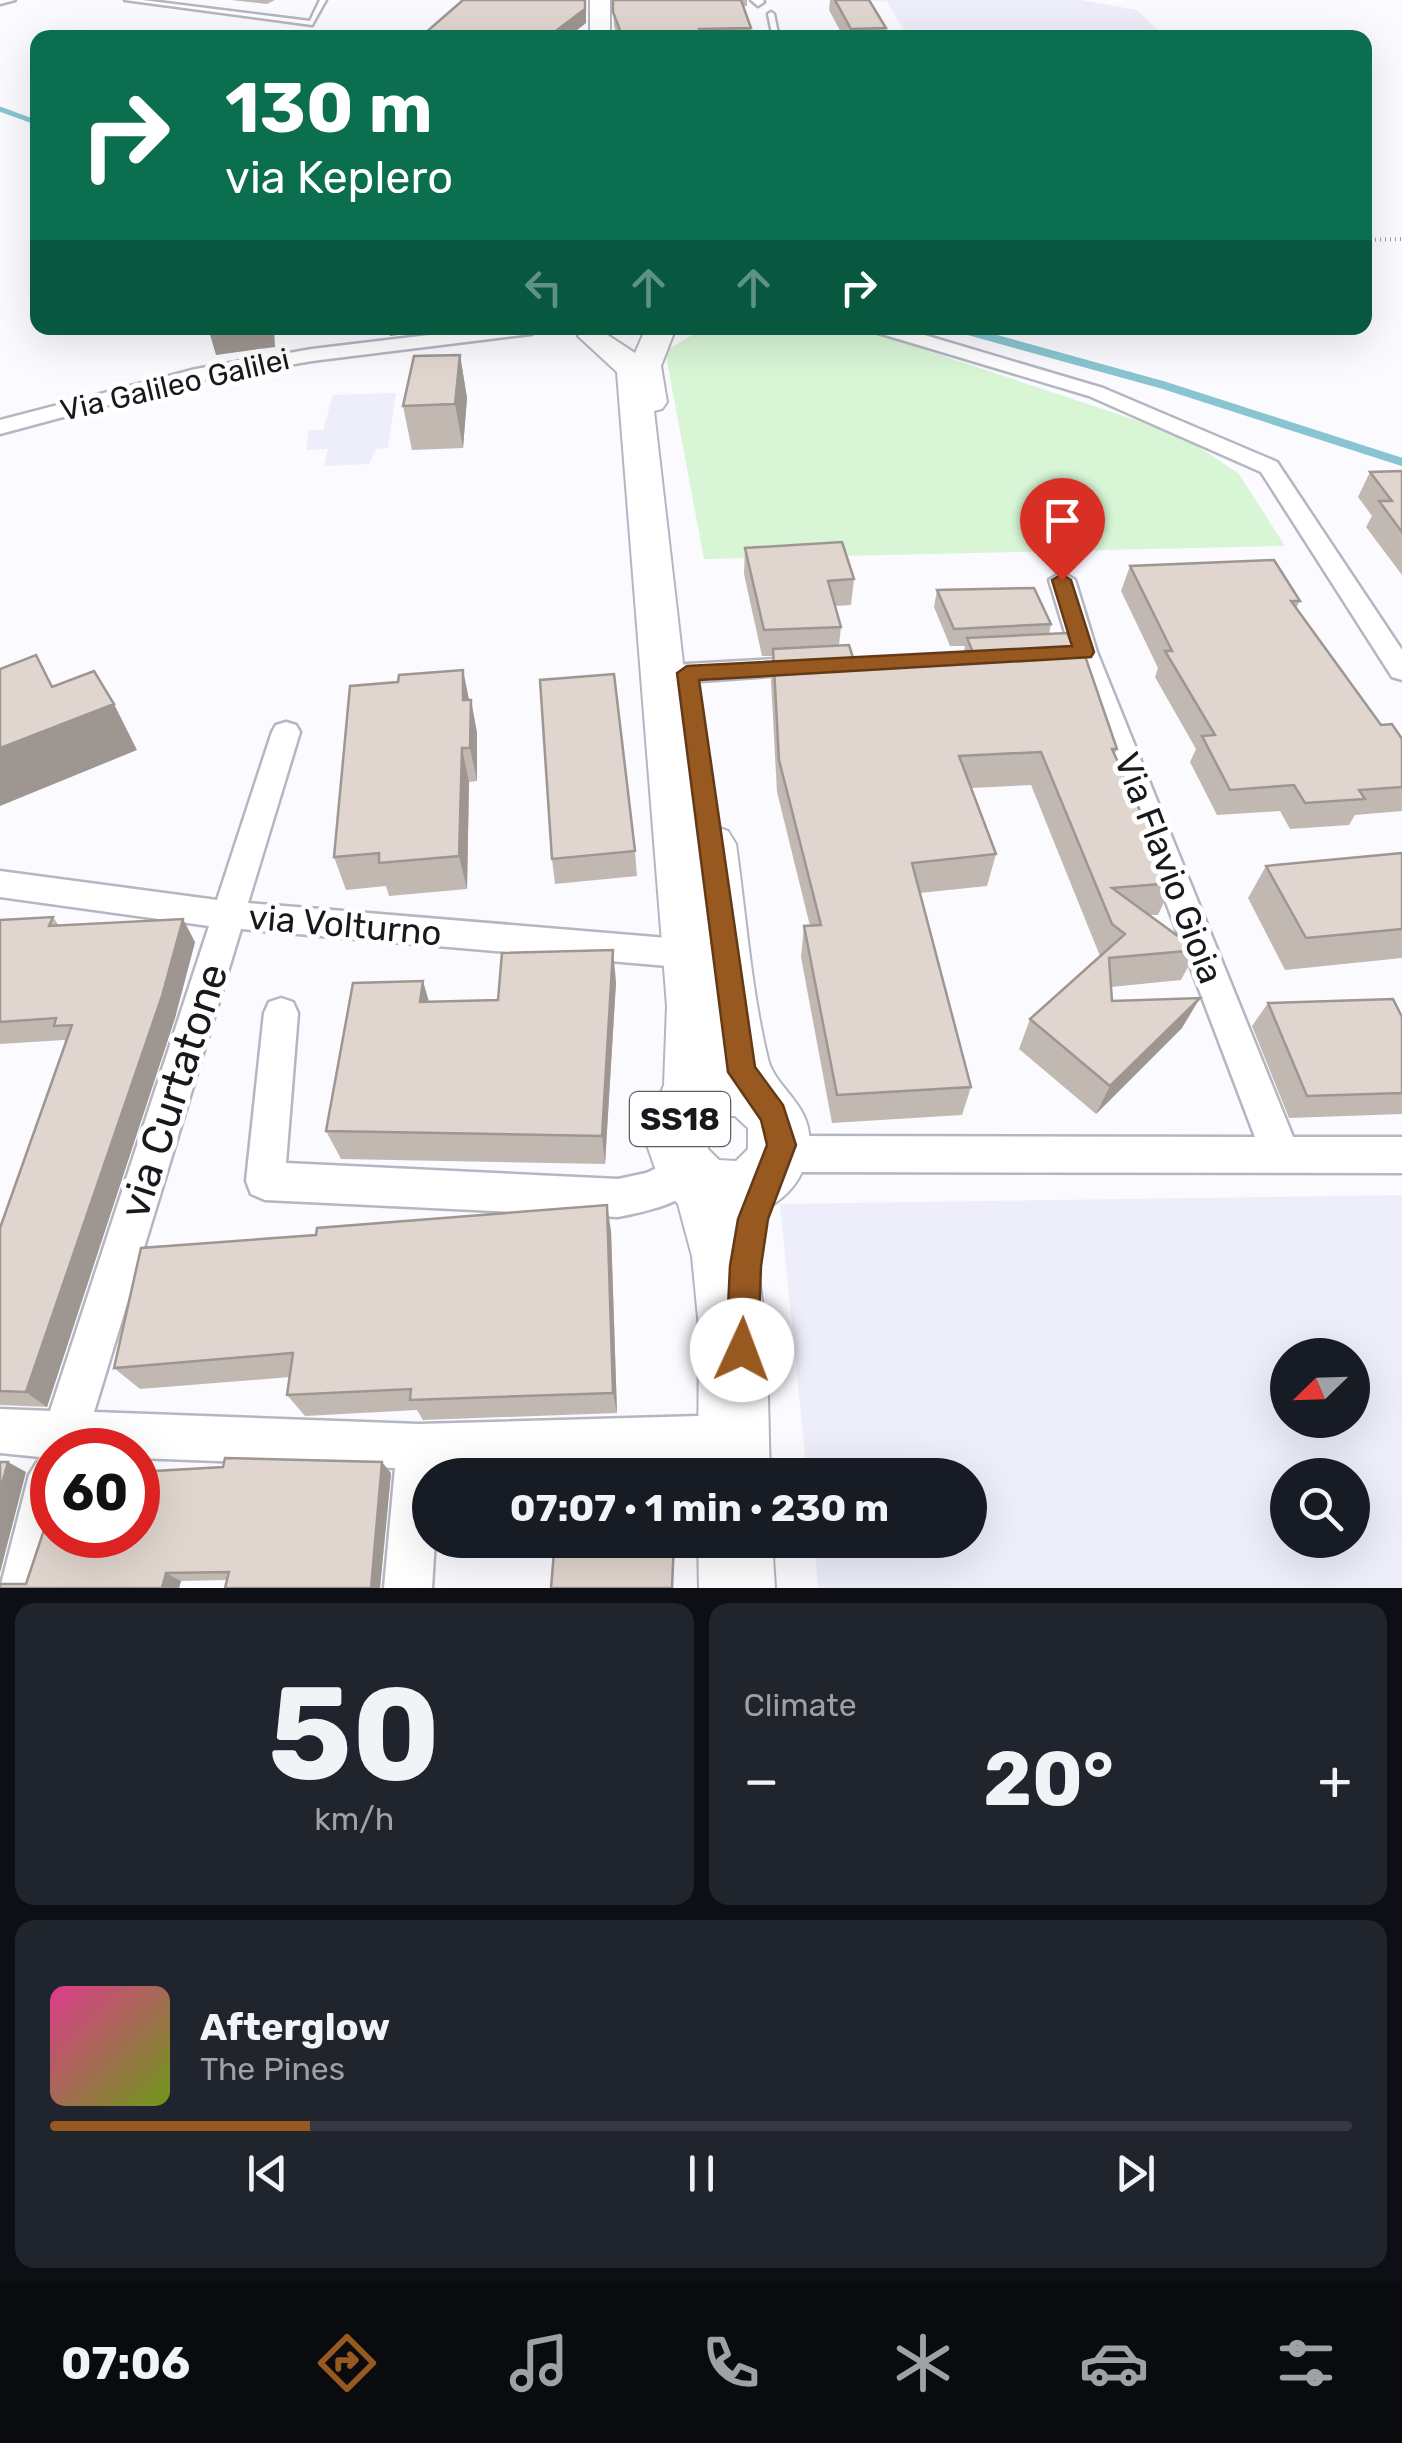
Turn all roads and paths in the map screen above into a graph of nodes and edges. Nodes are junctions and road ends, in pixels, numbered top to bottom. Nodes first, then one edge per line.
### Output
1 (12, 0) edge
2 (128, 0) edge
3 (600, 0) edge
4 (0, 2) edge
5 (217, 3) dead end
6 (321, 4) edge
7 (771, 14) dead end
8 (600, 30) edge
9 (774, 30) edge
10 (1402, 239) edge
11 (1372, 240) edge
12 (473, 335) edge
13 (591, 335) edge
14 (600, 335) edge
15 (640, 335) edge
16 (659, 335) edge
17 (905, 335) edge
18 (0, 427) edge
19 (1062, 580) dead end
20 (846, 665) edge
21 (1402, 672) edge
22 (687, 673) junction
23 (286, 732) dead end
24 (1, 886) edge
25 (231, 915) junction
26 (690, 954) junction
27 (282, 1013) dead end
28 (686, 1109) junction
29 (769, 1144) junction
30 (1281, 1154) junction
31 (1402, 1154) edge
32 (695, 1178) junction
33 (67, 1428) edge
34 (0, 1431) edge
35 (734, 1433) edge
36 (30, 1442) edge
37 (419, 1446) junction
38 (160, 1450) edge
39 (30, 1553) edge
40 (736, 1558) edge
41 (20, 1588) edge
42 (408, 1588) edge
43 (737, 1588) edge

1 - 4 lane
2 - 6 lane
3 - 8 main road
5 - 6 lane
7 - 9 lane
10 - 11 path
12 - 18 street, Via Galileo Galilei
13 - 26 main road, SS18
14 - 15 main road, SS18
16 - 22 main road, SS18
17 - 21 street
19 - 30 street, Via Flavio Gioia
20 - 22 street
22 - 29 main road, SS18
23 - 25 street, via Curtatone
24 - 25 street, via Volturno
25 - 26 street, via Volturno
25 - 33 street, via Curtatone
26 - 28 main road, SS18
27 - 32 street
28 - 29 main road, SS18
28 - 32 main road, SS18
29 - 30 street
29 - 32 main road, SS18
29 - 35 main road, SS18
30 - 31 street
32 - 35 main road, SS18
34 - 36 street
35 - 37 street
37 - 38 street
37 - 42 street
39 - 41 street, via Curtatone
40 - 43 main road

